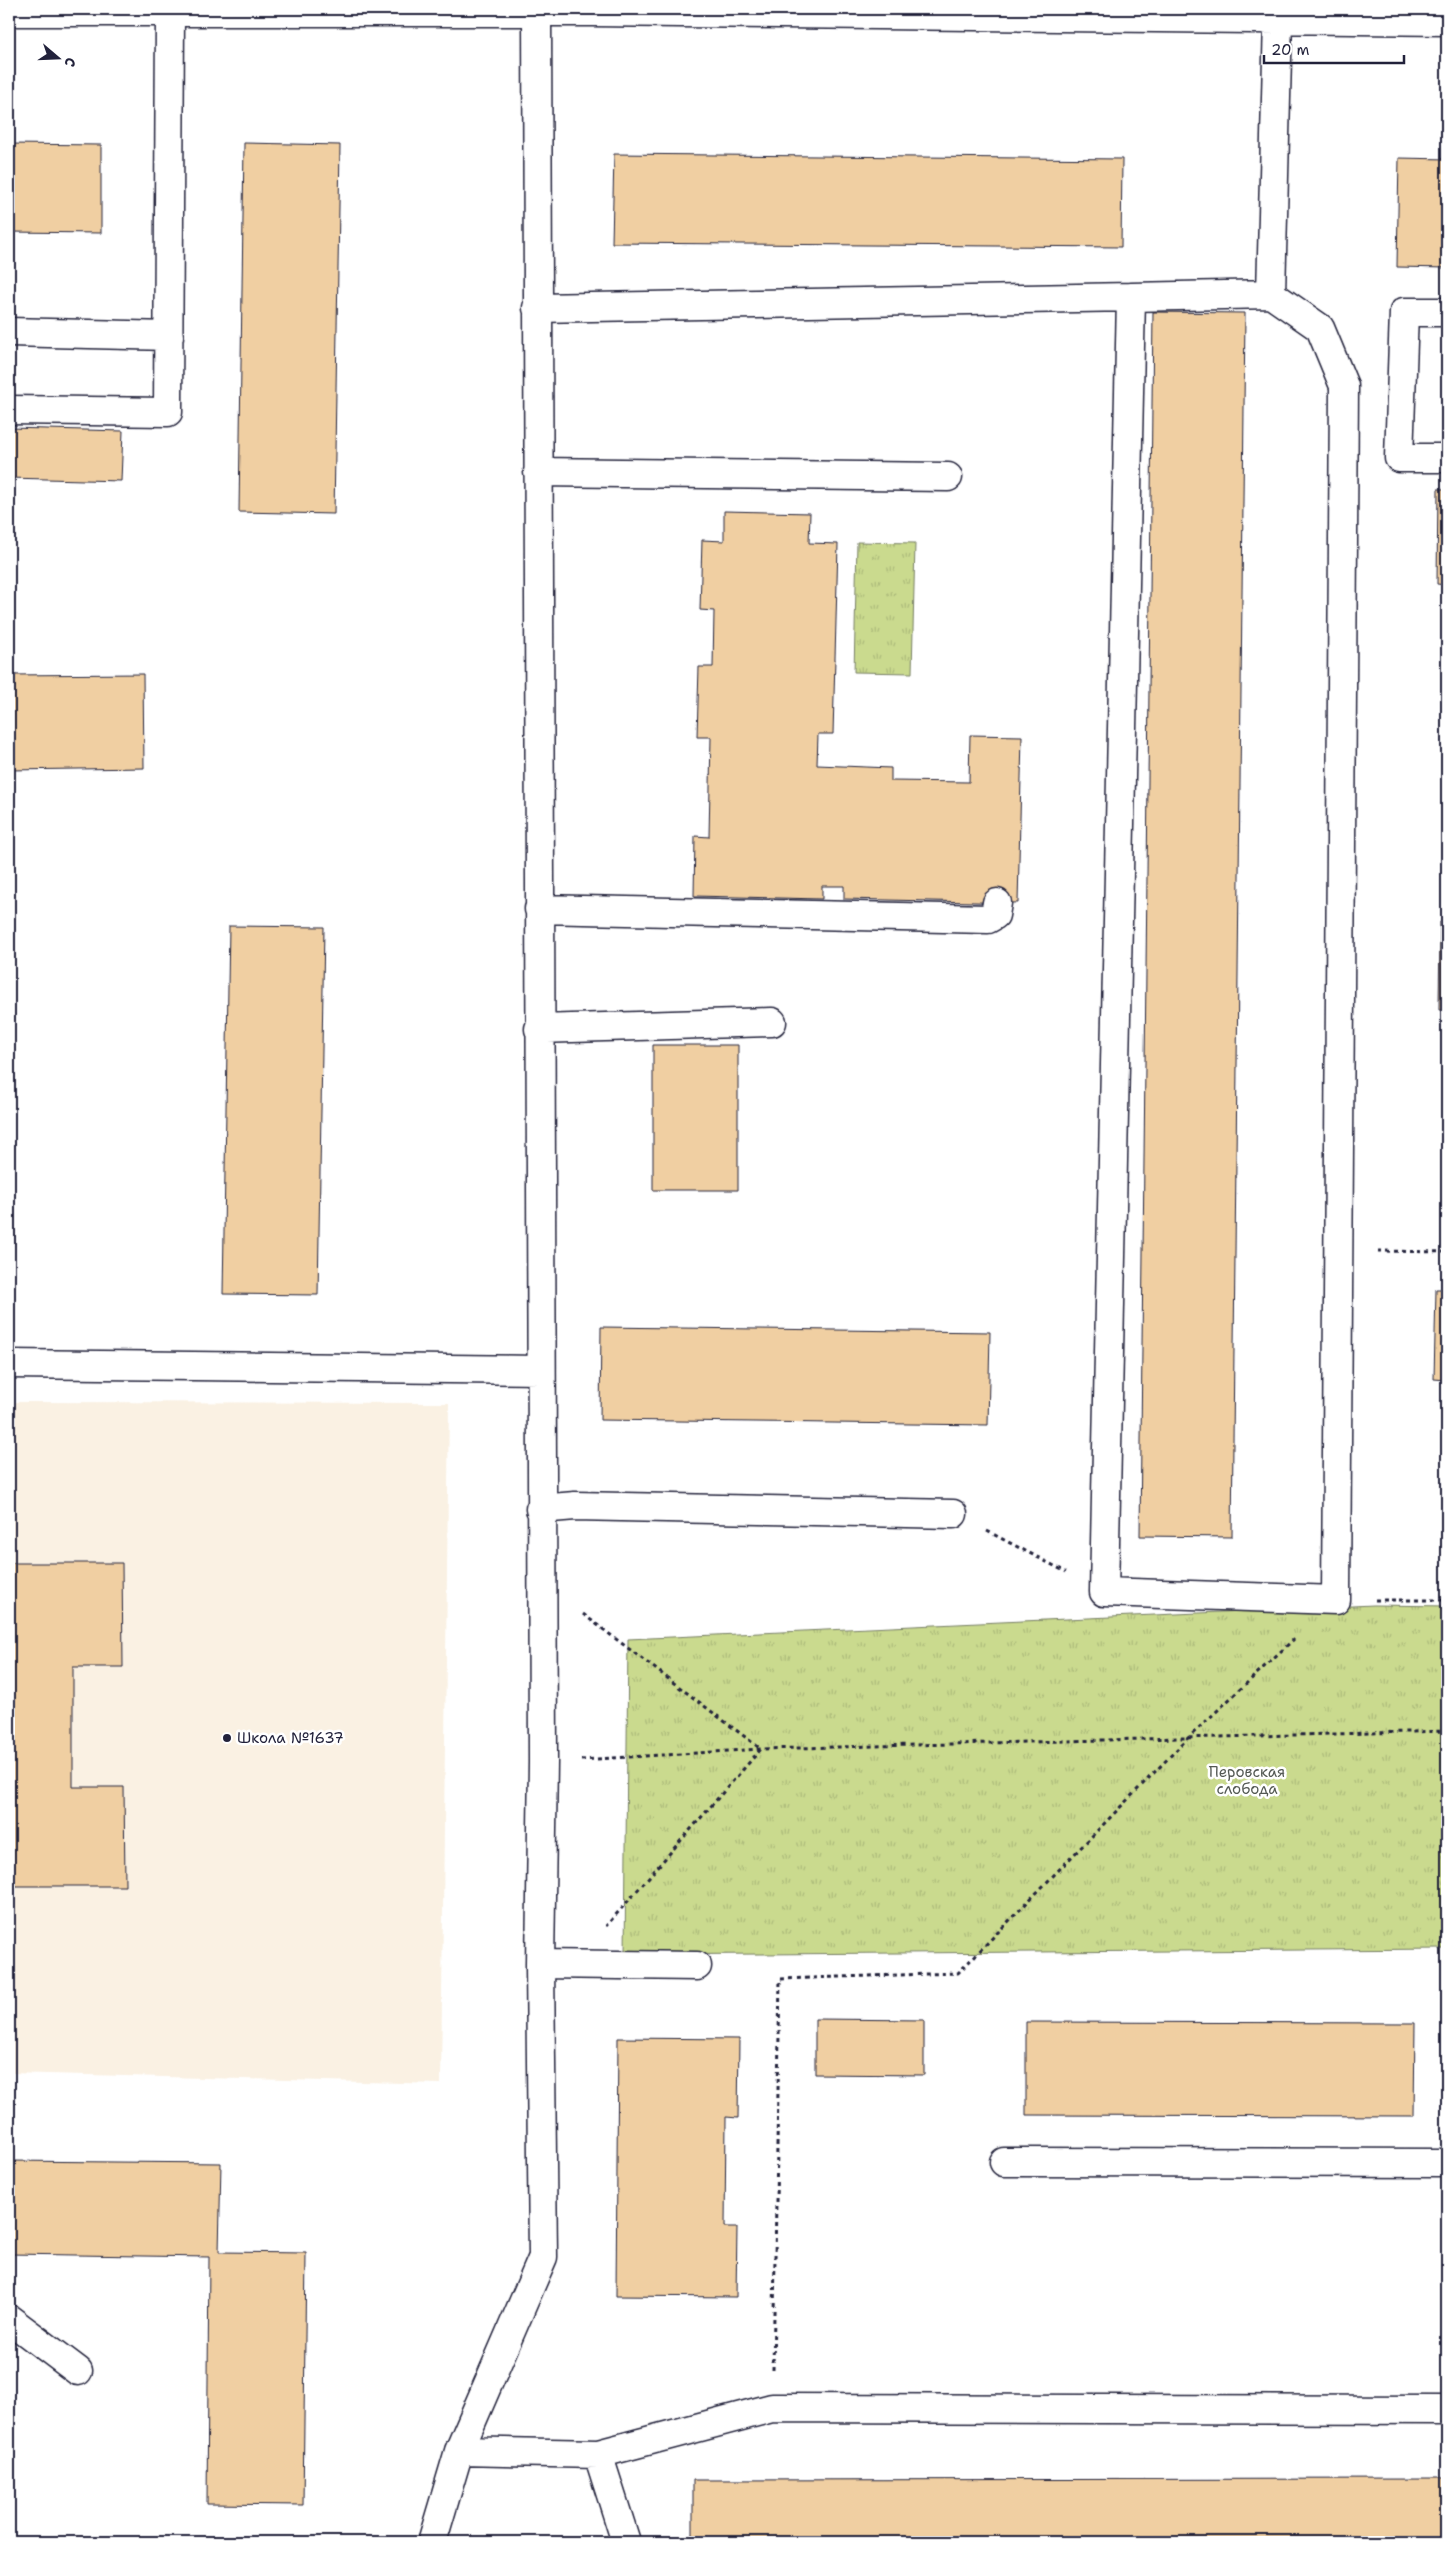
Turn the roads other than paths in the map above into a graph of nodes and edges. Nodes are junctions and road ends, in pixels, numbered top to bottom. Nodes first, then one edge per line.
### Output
1 (537, 11) edge
2 (9, 12) edge
3 (170, 12) junction
4 (1278, 19) junction
5 (1447, 21) edge
6 (1271, 294) junction
7 (1131, 297) junction
8 (538, 308) junction
9 (1447, 312) edge
10 (9, 332) edge
11 (169, 336) junction
12 (9, 410) edge
13 (1447, 458) edge
14 (538, 472) junction
15 (948, 477) dead end
16 (997, 903) dead end
17 (539, 908) junction
18 (772, 1022) dead end
19 (539, 1029) junction
20 (9, 1364) edge
21 (540, 1370) junction
22 (540, 1509) junction
23 (953, 1514) road end
24 (540, 1964) junction
25 (697, 1966) dead end
26 (1004, 2162) dead end
27 (1447, 2163) edge
28 (9, 2319) edge
29 (78, 2371) dead end
30 (1447, 2410) edge
31 (459, 2451) junction
32 (598, 2454) junction
33 (432, 2542) edge
34 (626, 2542) edge

1 - 3 street
1 - 4 street
1 - 8 street
2 - 3 street
3 - 11 street
4 - 5 street
4 - 6 street
6 - 7 street
6 - 7 street
7 - 8 street
8 - 14 street
9 - 13 street
10 - 11 street
11 - 12 street
14 - 15 street
14 - 17 street
16 - 17 street
17 - 19 street
18 - 19 street
19 - 21 street
20 - 21 street
21 - 22 street
22 - 23 street
22 - 24 street
24 - 25 street
24 - 31 street
26 - 27 street
28 - 29 street
30 - 32 street
31 - 32 street
31 - 33 street
32 - 34 street

